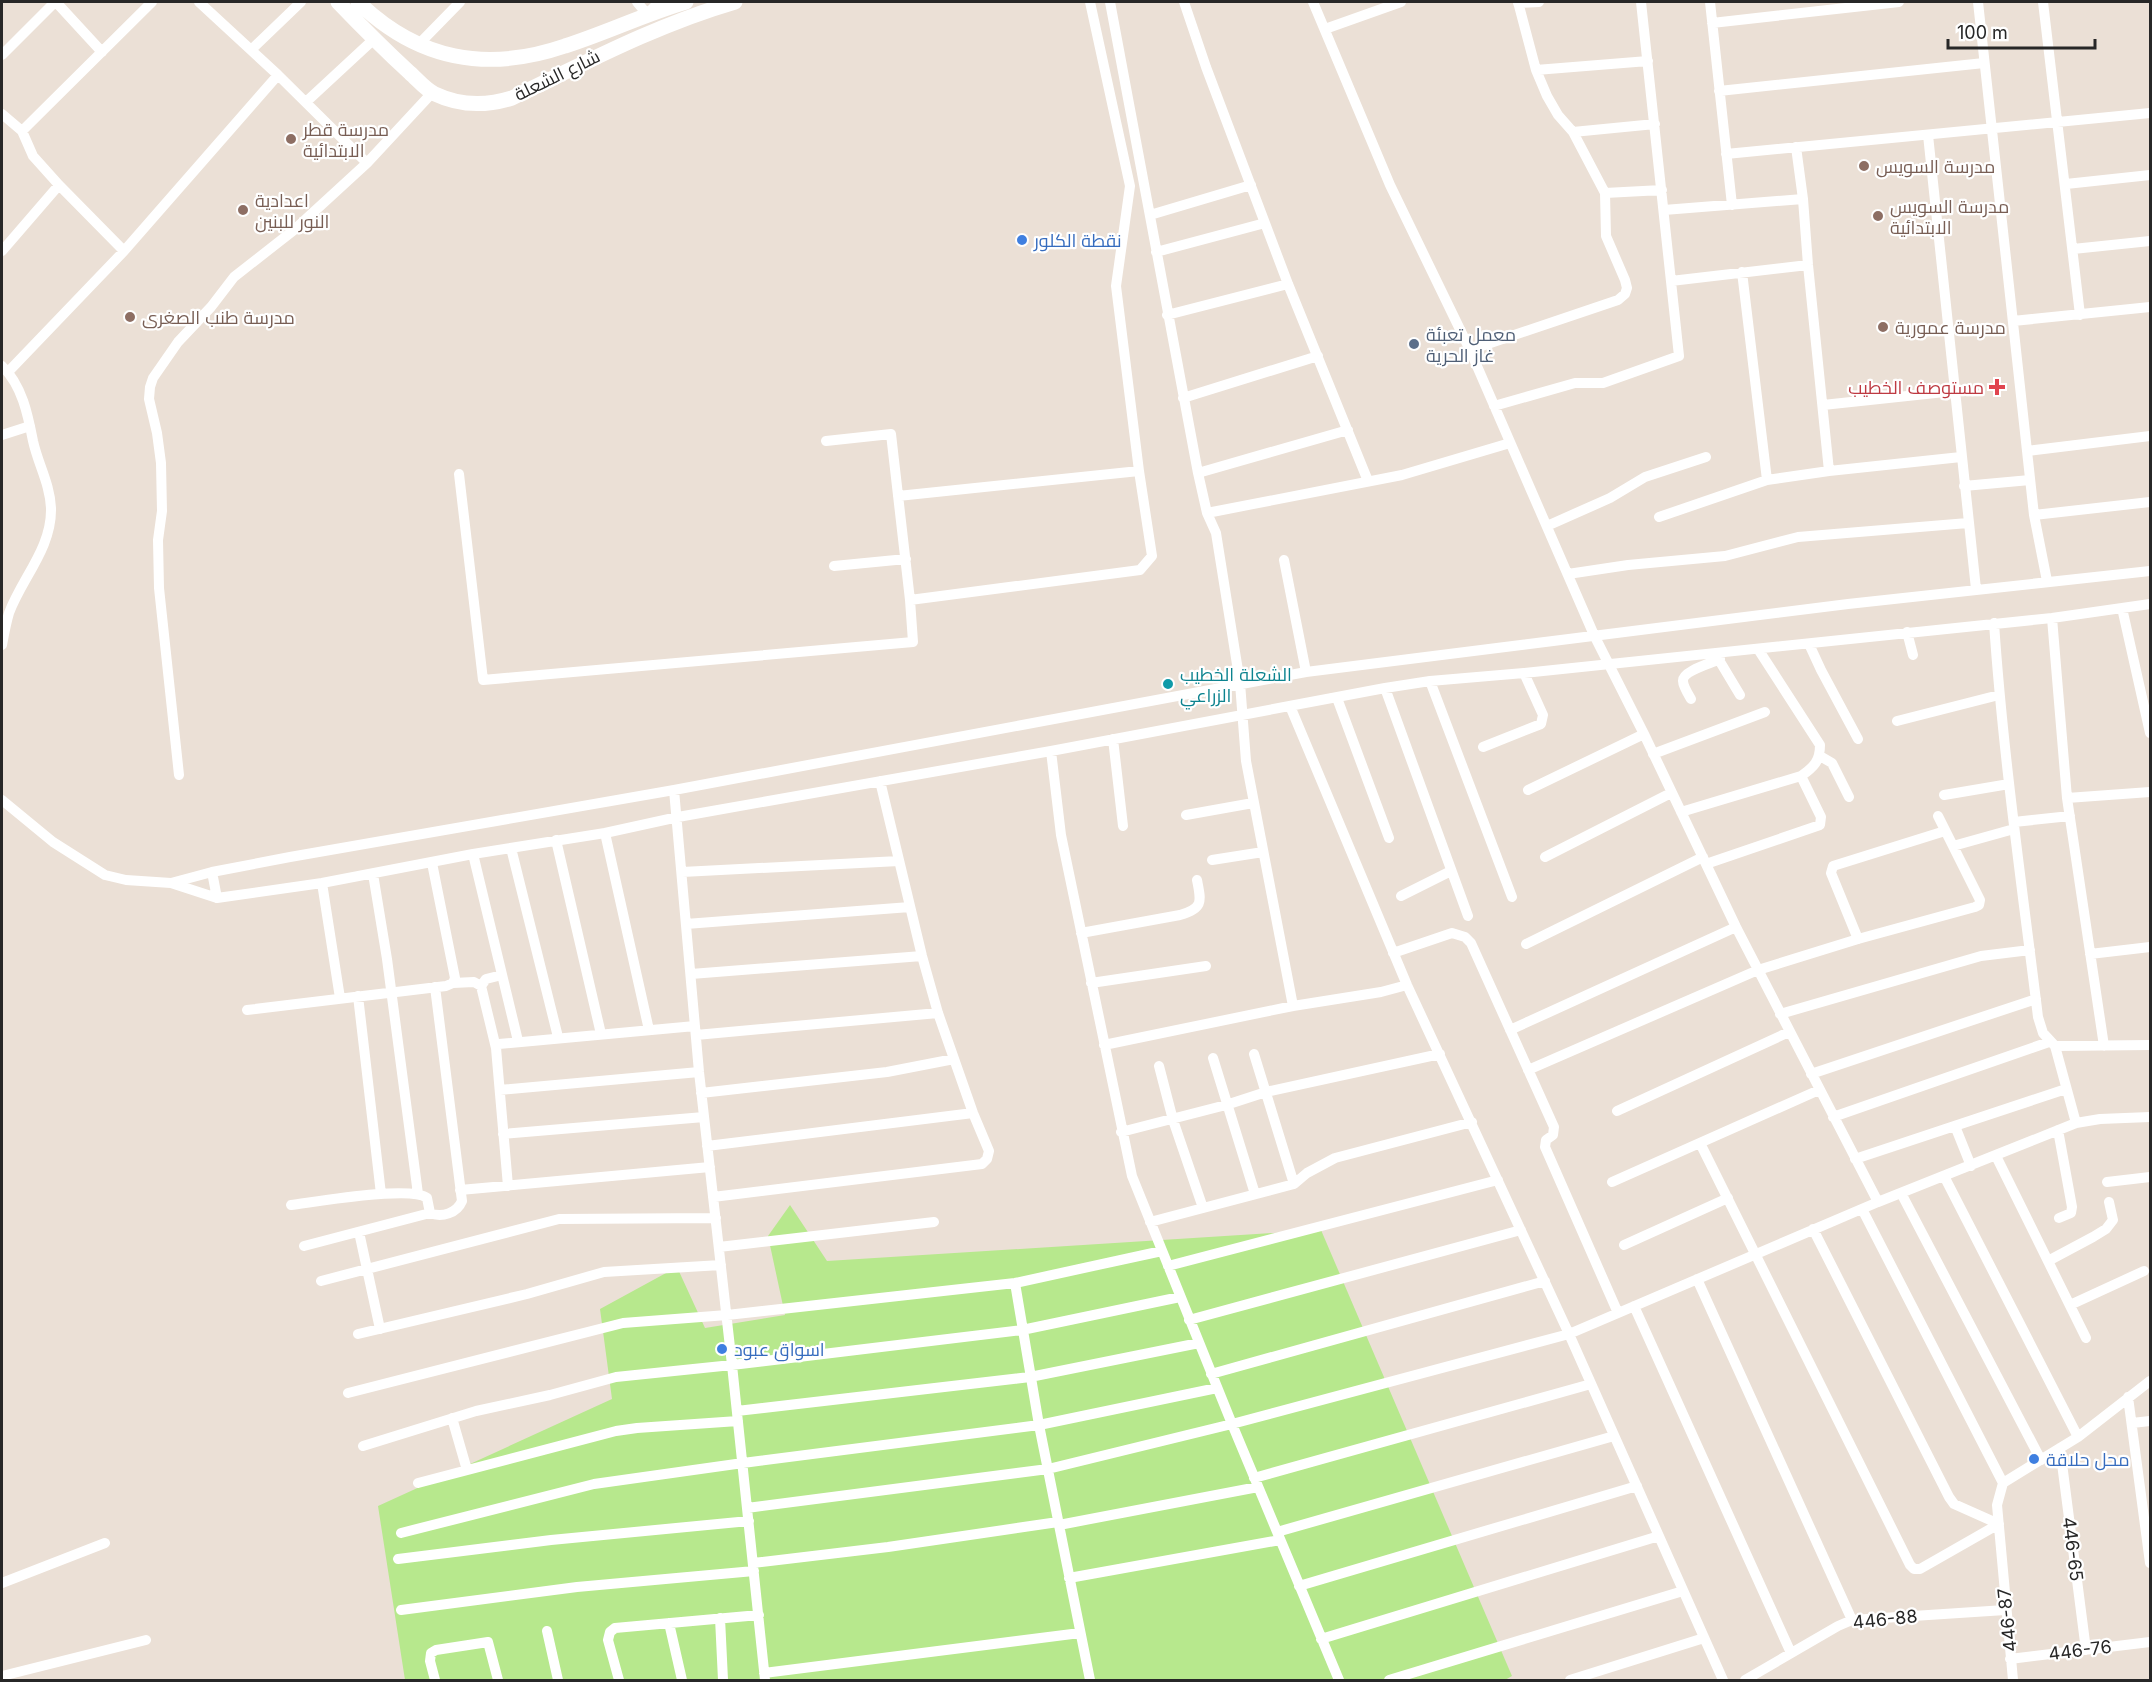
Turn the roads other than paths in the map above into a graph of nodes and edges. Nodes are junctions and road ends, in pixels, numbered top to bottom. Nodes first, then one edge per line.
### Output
1 (56, 2) edge
2 (152, 2) edge
3 (199, 2) edge
4 (301, 2) edge
5 (338, 2) edge
6 (358, 2) edge
7 (460, 2) edge
8 (637, 2) edge
9 (659, 2) edge
10 (686, 2) edge
11 (735, 2) edge
12 (1090, 2) edge
13 (1110, 2) edge
14 (1184, 2) edge
15 (1314, 2) edge
16 (1401, 2) edge
17 (1518, 2) edge
18 (1539, 2) edge
19 (1641, 2) edge
20 (1710, 2) edge
21 (1899, 2) edge
22 (1978, 2) edge
23 (2043, 2) edge
24 (647, 14) junction
25 (1712, 23) junction
26 (388, 28) junction
27 (1325, 29) junction
28 (374, 39) junction
29 (413, 42) junction
30 (251, 50) junction
31 (102, 52) junction
32 (2, 55) edge
33 (390, 55) junction
34 (1648, 61) junction
35 (1984, 63) junction
36 (1536, 70) junction
37 (278, 75) junction
38 (1719, 91) junction
39 (432, 93) junction
40 (306, 102) junction
41 (2151, 113) edge
42 (2, 116) edge
43 (2058, 123) junction
44 (1655, 124) junction
45 (1992, 129) junction
46 (22, 131) junction
47 (1573, 132) junction
48 (1928, 135) junction
49 (1797, 147) junction
50 (1726, 154) junction
51 (367, 163) junction
52 (2151, 175) edge
53 (2066, 184) junction
54 (59, 185) junction
55 (1251, 185) junction
56 (1662, 190) junction
57 (1605, 193) junction
58 (1803, 199) junction
59 (1732, 205) junction
60 (1664, 210) junction
61 (1150, 215) junction
62 (1265, 224) junction
63 (2151, 241) edge
64 (2073, 249) junction
65 (2, 251) edge
66 (124, 251) junction
67 (1156, 252) junction
68 (1808, 266) junction
69 (1742, 272) junction
70 (1671, 281) junction
71 (1288, 284) junction
72 (2151, 307) edge
73 (1167, 315) junction
74 (2080, 315) junction
75 (2013, 321) junction
76 (1470, 350) junction
77 (1318, 356) junction
78 (4, 369) edge
79 (1954, 391) junction
80 (1183, 398) junction
81 (1823, 405) junction
82 (1494, 406) junction
83 (30, 426) junction
84 (1348, 430) junction
85 (2, 435) edge
86 (2151, 436) edge
87 (826, 441) dead end
88 (1510, 442) junction
89 (2027, 451) junction
90 (1961, 457) junction
91 (1706, 458) dead end
92 (1139, 471) junction
93 (1829, 471) junction
94 (1198, 473) junction
95 (459, 474) dead end
96 (1767, 480) junction
97 (2030, 480) junction
98 (1368, 481) junction
99 (1964, 486) junction
100 (898, 496) junction
101 (2151, 502) edge
102 (1207, 513) junction
103 (2034, 515) junction
104 (1659, 517) dead end
105 (1968, 523) junction
106 (1547, 526) junction
107 (906, 559) junction
108 (1284, 560) dead end
109 (834, 566) dead end
110 (2151, 571) edge
111 (1568, 574) junction
112 (2047, 581) junction
113 (1976, 589) junction
114 (910, 600) junction
115 (2151, 604) edge
116 (2122, 608) junction
117 (2052, 618) junction
118 (1994, 623) junction
119 (1907, 632) junction
120 (1594, 635) junction
121 (1809, 644) junction
122 (2, 645) edge
123 (1758, 650) junction
124 (1717, 656) junction
125 (1913, 656) dead end
126 (1607, 663) junction
127 (1306, 672) junction
128 (1524, 673) junction
129 (1430, 681) junction
130 (1240, 684) junction
131 (1384, 688) junction
132 (1740, 695) dead end
133 (1999, 695) junction
134 (1336, 698) junction
135 (1691, 699) dead end
136 (1290, 706) junction
137 (1765, 712) dead end
138 (1243, 714) junction
139 (1897, 721) dead end
140 (1644, 734) junction
141 (2151, 734) edge
142 (1858, 739) dead end
143 (1113, 740) junction
144 (1483, 747) dead end
145 (1051, 751) junction
146 (1653, 754) junction
147 (1820, 756) junction
148 (179, 775) dead end
149 (1801, 776) junction
150 (880, 781) junction
151 (2009, 784) junction
152 (674, 790) junction
153 (1528, 790) dead end
154 (2151, 792) edge
155 (1671, 793) junction
156 (1944, 795) dead end
157 (1849, 797) dead end
158 (2067, 798) junction
159 (2, 800) edge
160 (1253, 803) junction
161 (1681, 812) junction
162 (1186, 815) dead end
163 (1938, 816) dead end
164 (2070, 816) junction
165 (678, 817) junction
166 (2014, 825) junction
167 (1123, 826) dead end
168 (1945, 831) junction
169 (605, 833) junction
170 (1389, 838) dead end
171 (556, 840) junction
172 (1953, 846) junction
173 (511, 848) junction
174 (1263, 852) junction
175 (473, 854) junction
176 (1545, 857) dead end
177 (1212, 860) dead end
178 (899, 861) junction
179 (1705, 861) junction
180 (432, 862) junction
181 (1451, 871) junction
182 (212, 872) junction
183 (682, 872) junction
184 (373, 874) junction
185 (1197, 880) dead end
186 (322, 882) junction
187 (171, 883) junction
188 (1401, 896) dead end
189 (1512, 897) dead end
190 (217, 898) junction
191 (910, 907) junction
192 (1468, 916) dead end
193 (686, 924) junction
194 (1736, 927) junction
195 (1081, 933) junction
196 (1858, 939) junction
197 (1526, 944) dead end
198 (2151, 947) edge
199 (2030, 950) junction
200 (1393, 953) junction
201 (2090, 954) junction
202 (922, 956) junction
203 (1206, 966) dead end
204 (1758, 970) junction
205 (691, 974) junction
206 (502, 975) junction
207 (1091, 983) junction
208 (453, 984) junction
209 (1407, 985) junction
210 (481, 986) junction
211 (435, 987) junction
212 (392, 992) junction
213 (358, 996) junction
214 (340, 998) junction
215 (2036, 999) junction
216 (1293, 1006) junction
217 (246, 1010) dead end
218 (938, 1013) junction
219 (1780, 1014) junction
220 (649, 1030) junction
221 (695, 1030) junction
222 (1510, 1030) junction
223 (1789, 1032) junction
224 (601, 1034) junction
225 (558, 1038) junction
226 (518, 1041) junction
227 (2052, 1044) junction
228 (1104, 1045) junction
229 (2151, 1045) edge
230 (2104, 1046) junction
231 (496, 1048) junction
232 (1254, 1054) dead end
233 (1440, 1054) junction
234 (1213, 1058) dead end
235 (954, 1059) junction
236 (1159, 1066) dead end
237 (1528, 1070) junction
238 (699, 1072) junction
239 (1811, 1074) junction
240 (2066, 1089) junction
241 (500, 1090) junction
242 (1819, 1090) junction
243 (1266, 1092) junction
244 (701, 1093) junction
245 (1226, 1105) junction
246 (1617, 1112) dead end
247 (974, 1113) junction
248 (704, 1117) junction
249 (1833, 1117) junction
250 (2151, 1117) edge
251 (1173, 1120) junction
252 (1472, 1122) junction
253 (2076, 1123) junction
254 (1955, 1126) junction
255 (2058, 1130) junction
256 (1121, 1132) junction
257 (504, 1134) junction
258 (1700, 1143) junction
259 (707, 1146) junction
260 (1996, 1156) junction
261 (1855, 1159) junction
262 (1971, 1166) junction
263 (710, 1167) junction
264 (1944, 1176) junction
265 (2151, 1177) edge
266 (1498, 1180) junction
267 (1612, 1182) dead end
268 (2107, 1182) dead end
269 (1294, 1184) junction
270 (508, 1186) junction
271 (460, 1190) junction
272 (1901, 1193) junction
273 (381, 1194) junction
274 (418, 1194) junction
275 (1255, 1194) junction
276 (713, 1197) junction
277 (1728, 1198) junction
278 (1878, 1202) junction
279 (2109, 1202) dead end
280 (291, 1205) dead end
281 (1203, 1208) junction
282 (1862, 1209) junction
283 (430, 1213) junction
284 (716, 1218) junction
285 (2059, 1218) dead end
286 (934, 1222) dead end
287 (1150, 1222) junction
288 (1813, 1229) junction
289 (1521, 1230) junction
290 (359, 1232) junction
291 (1624, 1245) dead end
292 (304, 1246) dead end
293 (719, 1247) junction
294 (1162, 1251) junction
295 (1755, 1254) junction
296 (2048, 1261) junction
297 (721, 1265) junction
298 (1168, 1266) junction
299 (368, 1268) junction
300 (2144, 1270) dead end
301 (1697, 1279) junction
302 (321, 1281) dead end
303 (1545, 1281) junction
304 (1015, 1284) junction
305 (1180, 1297) junction
306 (2070, 1305) junction
307 (1634, 1306) junction
308 (1618, 1313) junction
309 (727, 1315) junction
310 (1189, 1320) junction
311 (380, 1329) junction
312 (1022, 1330) junction
313 (358, 1334) dead end
314 (1569, 1334) junction
315 (2086, 1338) dead end
316 (1199, 1343) junction
317 (732, 1365) junction
318 (1211, 1374) junction
319 (1030, 1377) junction
320 (2151, 1381) edge
321 (1591, 1384) junction
322 (1217, 1388) junction
323 (348, 1393) dead end
324 (2128, 1396) junction
325 (738, 1416) junction
326 (452, 1418) junction
327 (2151, 1421) edge
328 (2132, 1423) junction
329 (1232, 1424) junction
330 (1039, 1425) junction
331 (1614, 1436) junction
332 (2078, 1437) junction
333 (363, 1446) dead end
334 (2060, 1448) junction
335 (2041, 1460) junction
336 (743, 1462) junction
337 (1047, 1469) junction
338 (467, 1470) junction
339 (417, 1483) dead end
340 (1256, 1483) junction
341 (2003, 1483) junction
342 (1637, 1486) junction
343 (2146, 1496) edge
344 (747, 1508) junction
345 (749, 1521) junction
346 (1059, 1524) junction
347 (1999, 1524) junction
348 (401, 1533) dead end
349 (1278, 1536) junction
350 (1659, 1536) junction
351 (105, 1543) dead end
352 (398, 1559) dead end
353 (2151, 1563) edge
354 (754, 1567) junction
355 (1069, 1578) junction
356 (2, 1583) edge
357 (1299, 1586) junction
358 (1683, 1591) junction
359 (401, 1610) dead end
360 (2005, 1611) junction
361 (759, 1615) junction
362 (720, 1618) junction
363 (1852, 1620) junction
364 (669, 1623) junction
365 (547, 1631) dead end
366 (1080, 1633) junction
367 (1704, 1638) junction
368 (1321, 1639) junction
369 (146, 1640) dead end
370 (2151, 1642) edge
371 (2086, 1650) junction
372 (1791, 1653) junction
373 (2010, 1659) junction
374 (2, 1676) edge
375 (765, 1677) edge
376 (435, 1680) edge
377 (498, 1680) edge
378 (558, 1680) edge
379 (619, 1680) edge
380 (682, 1680) edge
381 (723, 1680) edge
382 (1090, 1680) edge
383 (1338, 1680) edge
384 (1389, 1680) edge
385 (1570, 1680) edge
386 (1723, 1680) edge
387 (1745, 1680) edge
388 (2013, 1680) edge

1 - 31 street
1 - 32 street
2 - 31 street
3 - 30 street
4 - 30 street
5 - 28 main road, شارع الشعلة
6 - 26 main road, شارع الشعلة
7 - 29 street
8 - 24 street
9 - 24 street
10 - 24 main road, شارع الشعلة
11 - 39 main road, شارع الشعلة
12 - 92 street
13 - 61 street
14 - 55 street
15 - 27 street
16 - 27 street
17 - 18 street
17 - 36 street
19 - 34 street
20 - 25 street
21 - 25 street
22 - 35 street
23 - 43 street
24 - 29 main road, شارع الشعلة
25 - 38 street
26 - 28 main road
26 - 29 main road, شارع الشعلة
27 - 76 street
28 - 33 main road, شارع الشعلة
28 - 40 street
29 - 33 main road
30 - 37 street
31 - 46 street
33 - 39 main road, شارع الشعلة
34 - 36 street
34 - 44 street
35 - 38 street
35 - 45 street
36 - 47 street
37 - 40 street
37 - 66 street
38 - 50 street
39 - 51 street
40 - 51 street
41 - 43 street
42 - 46 street
43 - 45 street
43 - 53 street
44 - 47 street
44 - 56 street
45 - 48 street
45 - 75 street
46 - 54 street
47 - 57 street
48 - 49 street
48 - 79 street
49 - 50 street
49 - 58 street
50 - 59 street
51 - 148 street
52 - 53 street
53 - 64 street
54 - 65 street
54 - 66 street
55 - 61 street
55 - 62 street
56 - 57 street
56 - 60 street
57 - 76 street
58 - 59 street
58 - 68 street
59 - 60 street
60 - 70 street
61 - 67 street
62 - 67 street
62 - 71 street
63 - 64 street
64 - 74 street
66 - 78 street
67 - 73 street
68 - 69 street
68 - 81 street
69 - 70 street
69 - 96 street
70 - 82 street
71 - 73 street
71 - 77 street
72 - 74 street
73 - 80 street
74 - 75 street
75 - 89 street
76 - 82 street
77 - 80 street
77 - 84 street
78 - 83 street
79 - 81 street
79 - 90 street
80 - 94 street
81 - 93 street
82 - 88 street
83 - 85 street
83 - 122 street
84 - 94 street
84 - 98 street
86 - 89 street
87 - 100 street
88 - 98 street
88 - 106 street
89 - 97 street
90 - 93 street
90 - 99 street
91 - 106 street
92 - 100 street
92 - 114 street
93 - 96 street
94 - 102 street
95 - 114 street
96 - 104 street
97 - 99 street
97 - 103 street
98 - 102 street
99 - 105 street
100 - 107 street
101 - 103 street
102 - 130 street
103 - 112 street
105 - 111 street
105 - 113 street
106 - 111 street
107 - 109 street
107 - 114 street
108 - 127 street
110 - 112 street
111 - 120 street
112 - 113 street
113 - 120 street
115 - 116 street
116 - 117 street
116 - 141 street
117 - 118 street
117 - 158 street
118 - 119 street
118 - 133 street
119 - 121 street
119 - 125 street
120 - 126 street
120 - 127 street
121 - 123 street
121 - 142 street
123 - 124 street
123 - 147 street
124 - 126 street
124 - 132 street
124 - 135 street
126 - 128 street
126 - 140 street
127 - 130 street
128 - 129 street
128 - 144 street
129 - 131 street
129 - 189 street
130 - 138 street
130 - 152 street
131 - 134 street
131 - 181 street
133 - 139 street
133 - 151 street
134 - 136 street
134 - 170 street
136 - 138 street
136 - 200 street
137 - 146 street
138 - 143 street
138 - 160 street
140 - 146 street
140 - 153 street
143 - 145 street
143 - 167 street
145 - 150 street
145 - 195 street
146 - 155 street
147 - 149 street
147 - 157 street
149 - 161 street
149 - 179 street
150 - 165 street
150 - 178 street
151 - 156 street
151 - 166 street
152 - 165 street
152 - 182 street
154 - 158 street
155 - 161 street
155 - 176 street
158 - 164 street
159 - 187 street
160 - 162 street
160 - 174 street
161 - 179 street
163 - 168 street
164 - 166 street
164 - 201 street
165 - 169 street
165 - 183 street
166 - 172 street
166 - 199 street
168 - 172 street
168 - 196 street
169 - 171 street
169 - 220 street
171 - 173 street
171 - 224 street
172 - 196 street
173 - 175 street
173 - 225 street
174 - 177 street
174 - 216 street
175 - 180 street
175 - 206 street
178 - 183 street
178 - 191 street
179 - 194 street
179 - 197 street
180 - 184 street
180 - 208 street
181 - 188 street
181 - 192 street
182 - 187 street
182 - 190 street
183 - 193 street
184 - 186 street
184 - 212 street
185 - 195 street
186 - 190 street
186 - 214 street
187 - 190 street
191 - 193 street
191 - 202 street
193 - 205 street
194 - 204 street
194 - 222 street
195 - 207 street
196 - 204 street
198 - 201 street
199 - 215 street
199 - 219 street
200 - 209 street
200 - 222 street
201 - 230 street
202 - 205 street
202 - 218 street
203 - 207 street
204 - 219 street
204 - 237 street
205 - 221 street
206 - 210 street
206 - 226 street
207 - 228 street
208 - 210 street
208 - 211 street
209 - 216 street
209 - 233 street
210 - 231 street
211 - 212 street
211 - 271 street
212 - 213 street
212 - 274 street
213 - 214 street
213 - 273 street
214 - 217 street
215 - 227 street
215 - 239 street
216 - 228 street
218 - 221 street
218 - 235 street
219 - 223 street
220 - 221 street
220 - 224 street
221 - 238 street
222 - 237 street
223 - 239 street
223 - 246 street
224 - 225 street
225 - 226 street
226 - 231 street
227 - 230 street
227 - 240 street
227 - 249 street
228 - 256 street
229 - 230 street
231 - 241 street
232 - 243 street
233 - 243 street
233 - 252 street
234 - 245 street
235 - 244 street
235 - 247 street
236 - 251 street
237 - 308 street
238 - 241 street
238 - 244 street
239 - 242 street
240 - 253 street
240 - 254 street
241 - 257 street
242 - 249 street
242 - 258 street
243 - 245 street
243 - 269 street
244 - 248 street
245 - 251 street
245 - 275 street
247 - 259 street
247 - 276 street
248 - 257 street
248 - 259 street
249 - 261 street
250 - 253 street
251 - 256 street
251 - 281 street
252 - 266 street
252 - 269 street
253 - 255 street
254 - 261 street
254 - 262 street
255 - 260 street
255 - 285 street
256 - 287 street
257 - 270 street
258 - 267 street
258 - 277 street
259 - 263 street
260 - 262 street
260 - 296 street
261 - 278 street
262 - 264 street
263 - 270 street
263 - 276 street
264 - 272 street
264 - 332 street
265 - 268 street
266 - 289 street
266 - 298 street
269 - 275 street
270 - 271 street
271 - 283 street
272 - 278 street
272 - 335 street
273 - 274 street
273 - 280 street
274 - 283 street
275 - 281 street
276 - 284 street
277 - 291 street
277 - 295 street
278 - 282 street
279 - 296 street
281 - 287 street
282 - 288 street
282 - 341 street
283 - 290 street
284 - 293 street
284 - 299 street
286 - 293 street
287 - 294 street
288 - 295 street
288 - 347 street
289 - 303 street
289 - 310 street
290 - 292 street
290 - 299 street
293 - 297 street
294 - 298 street
294 - 304 street
295 - 301 street
295 - 347 street
296 - 306 street
297 - 309 street
297 - 311 street
298 - 305 street
299 - 302 street
299 - 311 street
300 - 306 street
301 - 307 street
301 - 363 street
303 - 314 street
303 - 318 street
304 - 309 street
304 - 312 street
305 - 310 street
305 - 312 street
306 - 315 street
307 - 308 street
307 - 372 street
308 - 314 street
309 - 317 street
309 - 323 street
310 - 316 street
311 - 313 street
312 - 317 street
312 - 319 street
314 - 321 street
314 - 329 street
316 - 318 street
316 - 319 street
317 - 325 street
317 - 326 street
318 - 322 street
319 - 325 street
319 - 330 street
320 - 324 street
321 - 331 street
321 - 340 street
322 - 329 street
322 - 330 street
324 - 328 street
324 - 332 street
325 - 336 street
325 - 338 street
326 - 333 street
326 - 338 street
327 - 328 street
328 - 343 street
329 - 337 street
329 - 340 street
330 - 336 street
330 - 337 street
331 - 342 street
331 - 349 street
332 - 334 street
334 - 335 street
334 - 371 street, 446-65
335 - 341 street
336 - 344 street
336 - 348 street
337 - 344 street
337 - 346 street
338 - 339 street
340 - 346 street
340 - 349 street
341 - 347 street, 446-87
342 - 350 street
342 - 357 street
343 - 353 street
344 - 345 street
345 - 352 street
345 - 354 street
346 - 354 street
346 - 355 street
347 - 360 street, 446-87
349 - 355 street
349 - 357 street
350 - 358 street
350 - 368 street
351 - 356 street
354 - 359 street
354 - 361 street
355 - 366 street
357 - 368 street
358 - 367 street
358 - 384 street
360 - 363 street, 446-88
360 - 373 street, 446-87
361 - 362 street
361 - 375 street
362 - 364 street
362 - 381 street
363 - 372 street, 446-88
364 - 379 street
364 - 380 street
365 - 378 street
366 - 375 street
366 - 382 street
367 - 385 street
367 - 386 street
368 - 383 street
369 - 374 street
370 - 371 street, 446-76
371 - 373 street, 446-76
372 - 387 street, 446-88
373 - 388 street, 446-87
376 - 377 street

